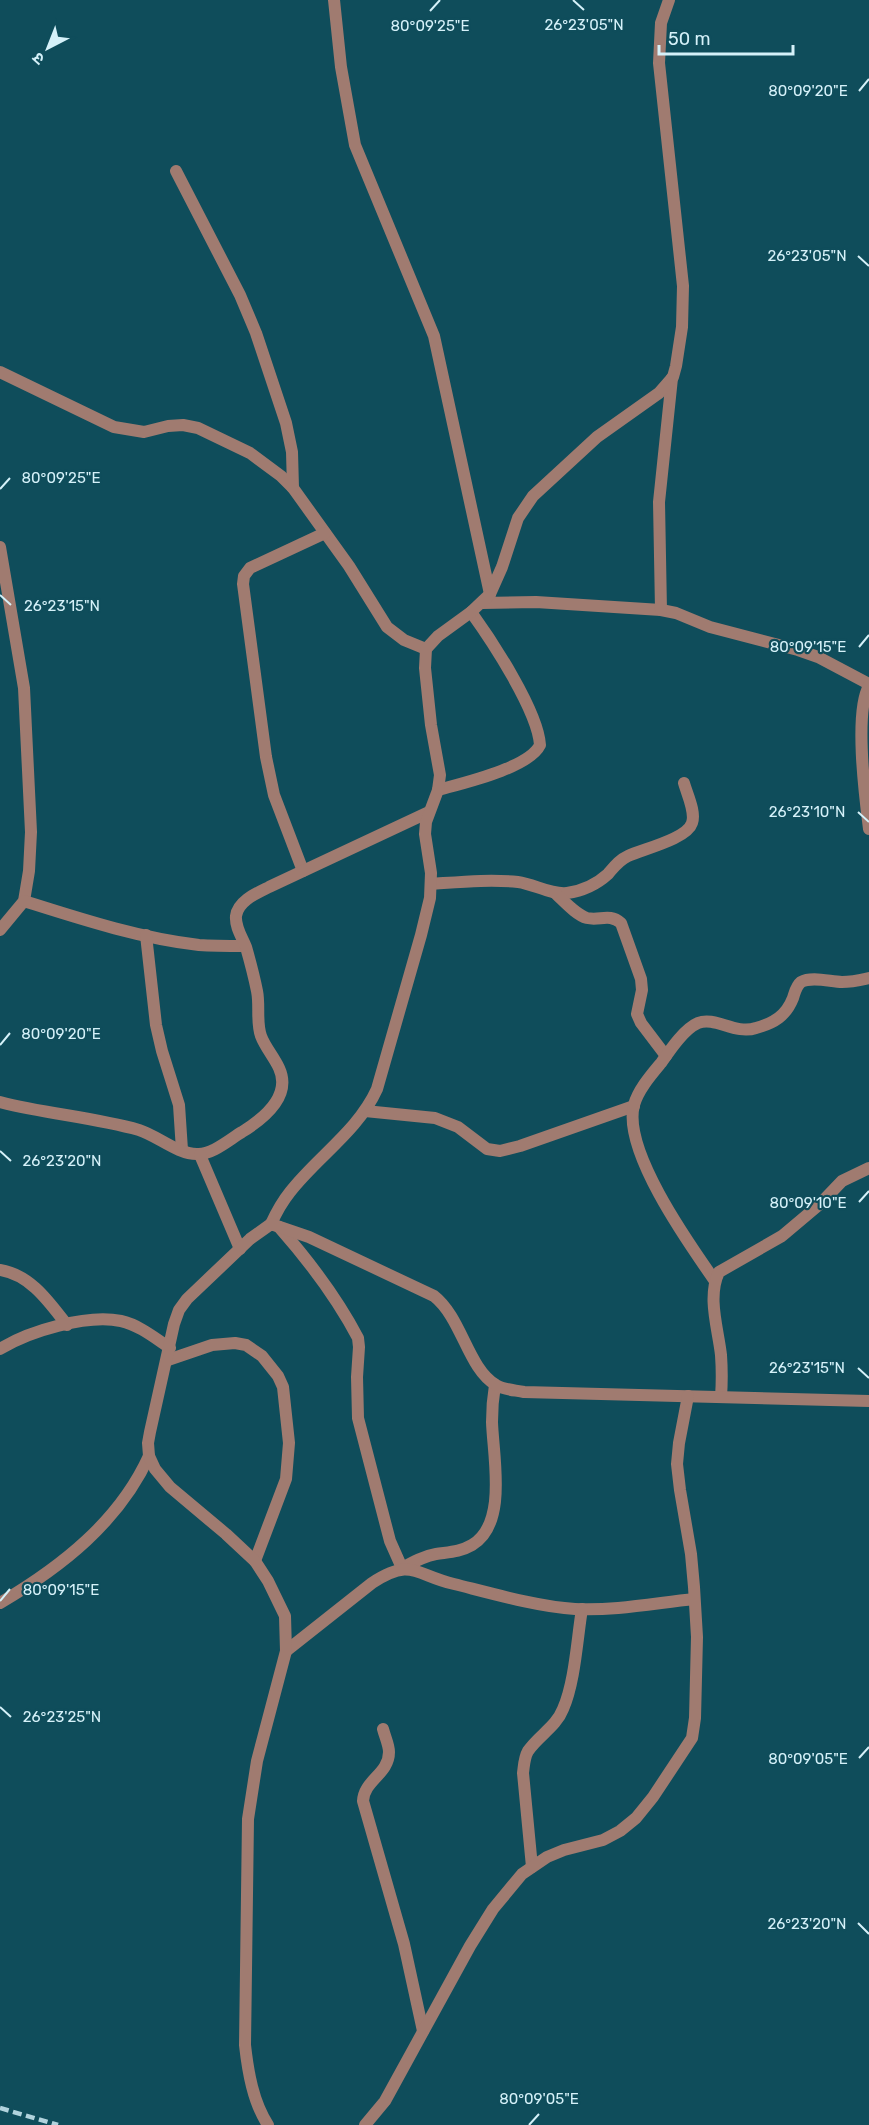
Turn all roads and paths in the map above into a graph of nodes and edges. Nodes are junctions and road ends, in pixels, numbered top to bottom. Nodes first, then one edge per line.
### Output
1 (334, 0) edge
2 (669, 0) edge
3 (176, 171) dead end
4 (0, 372) edge
5 (673, 377) junction
6 (293, 488) junction
7 (325, 533) junction
8 (0, 547) edge
9 (486, 598) junction
10 (660, 610) junction
11 (471, 612) junction
12 (426, 649) junction
13 (869, 685) edge
14 (684, 783) dead end
15 (438, 790) junction
16 (429, 812) junction
17 (869, 829) edge
18 (303, 871) junction
19 (431, 884) junction
20 (555, 893) junction
21 (24, 901) junction
22 (0, 930) edge
23 (146, 935) junction
24 (245, 946) junction
25 (869, 978) edge
26 (666, 1056) junction
27 (0, 1102) edge
28 (634, 1106) junction
29 (365, 1111) junction
30 (182, 1150) junction
31 (200, 1155) junction
32 (869, 1168) edge
33 (275, 1225) junction
34 (240, 1249) junction
35 (0, 1270) edge
36 (715, 1281) junction
37 (67, 1325) junction
38 (0, 1349) edge
39 (169, 1354) junction
40 (495, 1385) junction
41 (688, 1395) junction
42 (721, 1397) junction
43 (869, 1401) edge
44 (149, 1456) junction
45 (255, 1561) junction
46 (402, 1568) junction
47 (694, 1599) junction
48 (0, 1603) edge
49 (582, 1609) junction
50 (286, 1651) junction
51 (383, 1729) dead end
52 (532, 1866) junction
53 (423, 2031) junction
54 (268, 2125) edge
55 (365, 2125) edge

1 - 9 street
2 - 5 street
3 - 6 street
4 - 6 street
5 - 9 street
5 - 10 street
6 - 7 street
7 - 12 street
7 - 18 street
8 - 21 street
9 - 10 street
9 - 11 street
10 - 13 street
11 - 12 street
11 - 15 street
12 - 15 street
13 - 17 street
14 - 20 street
15 - 16 street
16 - 18 street
16 - 19 street
18 - 24 street
19 - 20 street
19 - 29 street
20 - 26 street
21 - 22 street
21 - 23 street
23 - 24 street
23 - 30 street
24 - 31 street
25 - 26 street
26 - 28 street
27 - 30 street
28 - 29 street
28 - 36 street
29 - 33 street
30 - 31 street
31 - 34 street
32 - 36 street
33 - 34 street
33 - 40 street
33 - 46 street
34 - 39 street
35 - 37 street
36 - 42 street
37 - 38 street
37 - 39 street
39 - 44 street
39 - 45 street
40 - 41 street
40 - 46 street
41 - 42 street
41 - 47 street
42 - 43 street
44 - 45 street
44 - 48 street
45 - 50 street
46 - 49 street
46 - 50 street
47 - 49 street
47 - 52 street
49 - 52 street
50 - 54 street
51 - 53 street
52 - 53 street
53 - 55 street

